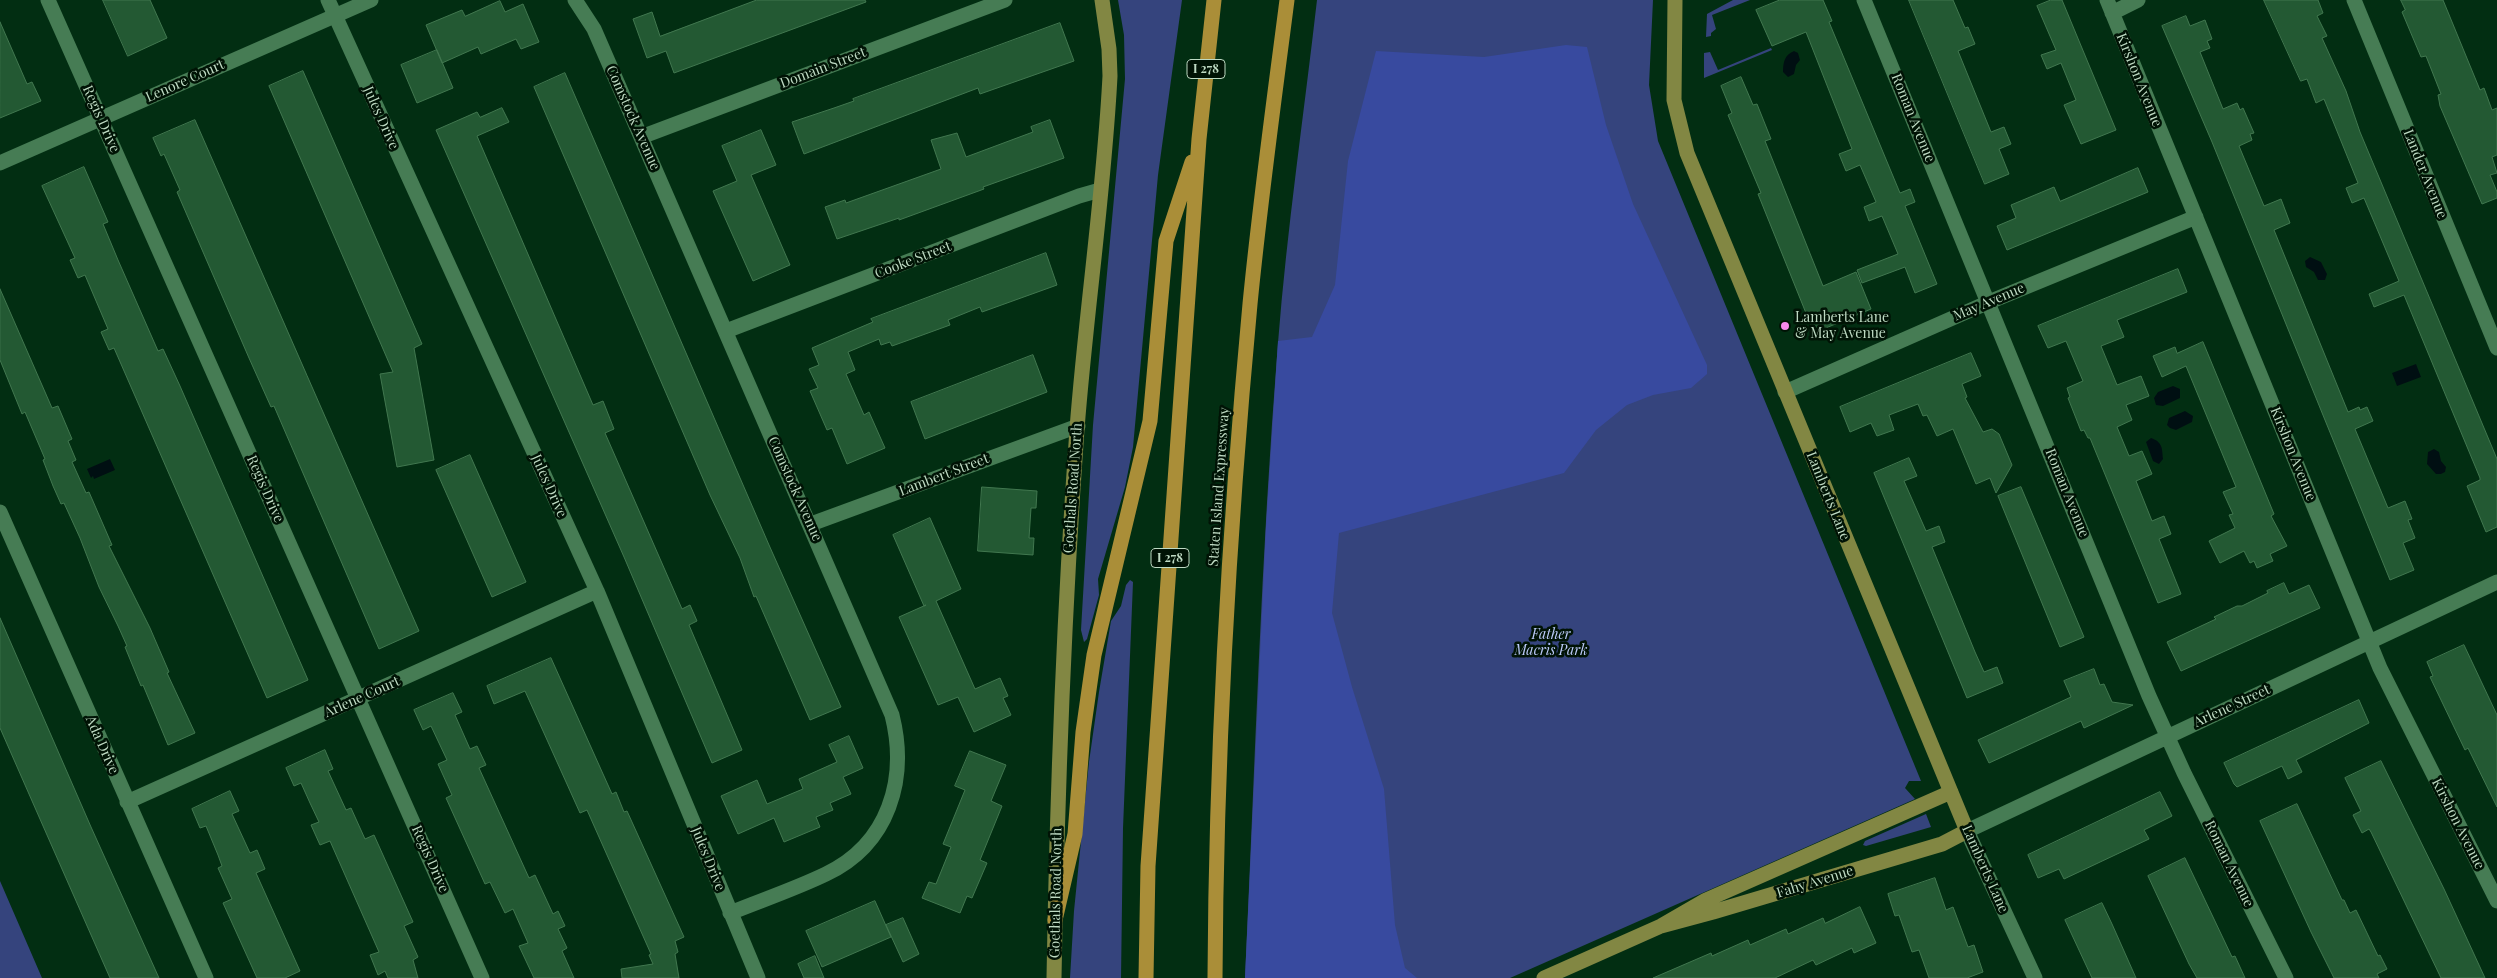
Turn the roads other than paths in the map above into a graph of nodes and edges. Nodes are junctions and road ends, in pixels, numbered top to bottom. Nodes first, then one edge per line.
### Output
1 (48, 0) edge
2 (328, 0) edge
3 (371, 0) edge
4 (574, 0) edge
5 (1005, 0) edge
6 (1102, 0) edge
7 (1214, 0) edge
8 (1287, 0) edge
9 (1675, 0) edge
10 (1864, 0) edge
11 (2138, 0) edge
12 (2354, 0) edge
13 (2109, 6) edge
14 (335, 16) junction
15 (100, 118) junction
16 (641, 137) junction
17 (1199, 139) junction
18 (0, 163) edge
19 (1100, 190) junction
20 (2196, 217) junction
21 (1989, 302) junction
22 (726, 331) junction
23 (2497, 348) edge
24 (1785, 392) junction
25 (1078, 426) junction
26 (0, 512) edge
27 (811, 524) junction
28 (2497, 582) edge
29 (597, 591) junction
30 (2370, 642) junction
31 (359, 699) junction
32 (2168, 736) junction
33 (1951, 792) junction
34 (127, 802) junction
35 (1967, 831) junction
36 (2497, 901) edge
37 (730, 913) junction
38 (1055, 920) junction
39 (1661, 926) junction
40 (206, 978) edge
41 (482, 978) edge
42 (758, 978) edge
43 (1054, 978) edge
44 (1146, 978) edge
45 (1215, 978) edge
46 (1544, 978) edge
47 (2035, 978) edge
48 (2286, 978) edge

1 - 15 street, Regis Drive
2 - 14 street, Jules Drive
3 - 14 street, Lenore Court
4 - 16 street, Comstock Avenue
5 - 16 street, Domain Street
6 - 19 main road, Goethals Road North
7 - 17 highway, I 278
8 - 45 highway, Staten Island Expressway
9 - 24 main road, Lamberts Lane
10 - 21 street, Roman Avenue
11 - 13 street
12 - 23 street, Lander Avenue
13 - 20 street, Kirshon Avenue
14 - 15 street, Lenore Court
14 - 29 street, Jules Drive
15 - 18 street, Lenore Court
15 - 31 street, Regis Drive
16 - 22 street, Comstock Avenue
17 - 38 highway
17 - 44 highway, I 278
19 - 22 street, Cooke Street
19 - 25 main road, Goethals Road North
20 - 21 street, May Avenue
20 - 30 street, Kirshon Avenue
21 - 24 street, May Avenue
21 - 32 street, Roman Avenue
22 - 27 street, Comstock Avenue
24 - 33 main road, Lamberts Lane
25 - 27 street, Lambert Street
25 - 38 main road, Goethals Road North
26 - 34 street, Ada Drive
27 - 37 street, Comstock Avenue
28 - 30 street, Arlene Street
29 - 31 street, Arlene Court
29 - 37 street, Jules Drive
30 - 32 street, Arlene Street
30 - 36 street, Kirshon Avenue
31 - 34 street, Arlene Court
31 - 41 street, Regis Drive
32 - 35 street, Arlene Street
32 - 48 street, Roman Avenue
33 - 35 main road, Lamberts Lane
33 - 39 main road, Fahy Avenue
34 - 40 street, Ada Drive
35 - 39 main road, Fahy Avenue
35 - 47 street, Lamberts Lane
37 - 42 street, Jules Drive
38 - 43 main road, Goethals Road North
39 - 46 main road, Fahy Avenue

